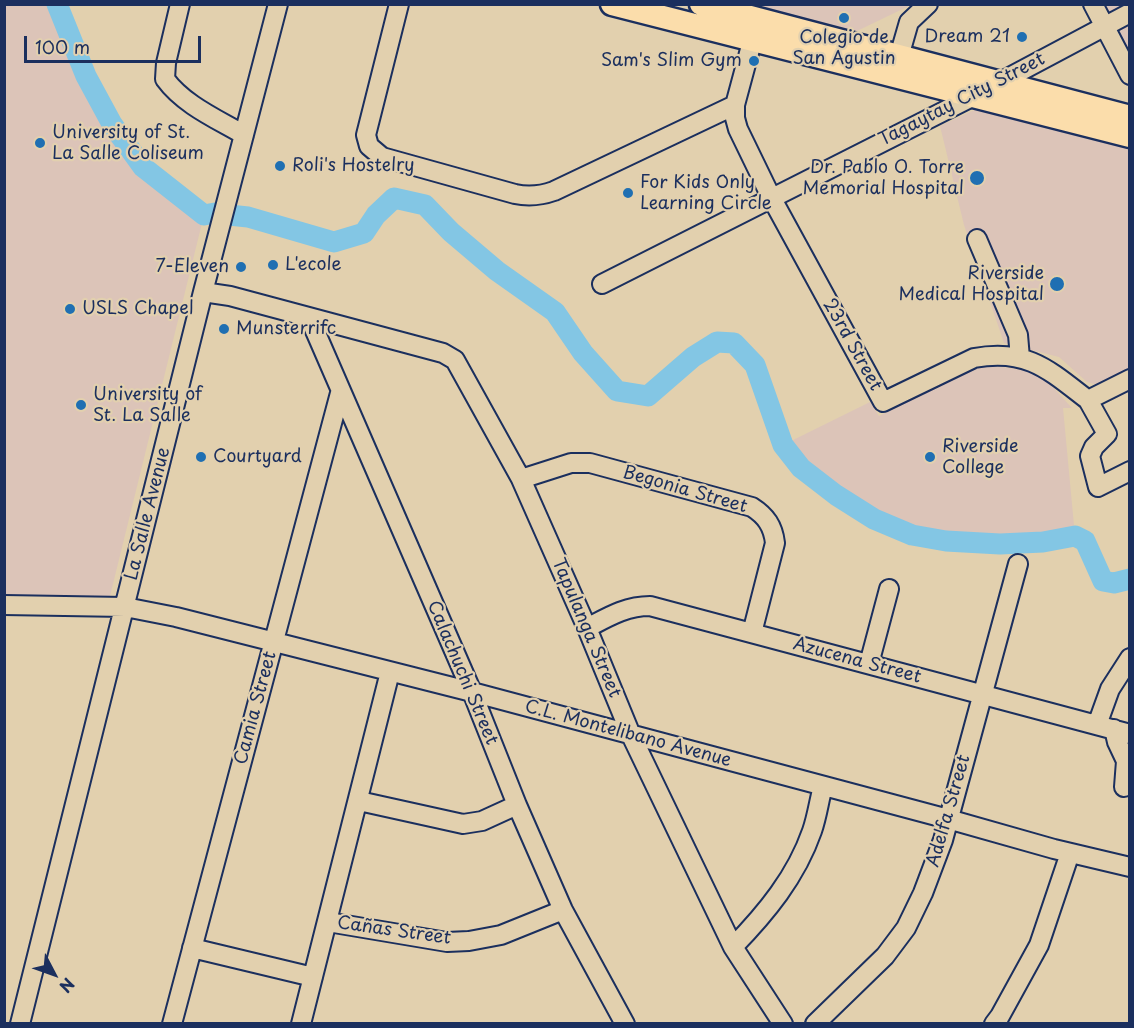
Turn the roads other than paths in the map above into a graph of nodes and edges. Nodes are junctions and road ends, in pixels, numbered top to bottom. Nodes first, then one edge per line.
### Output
1 (180, 4) edge
2 (278, 4) edge
3 (399, 4) edge
4 (612, 4) edge
5 (701, 4) edge
6 (928, 4) edge
7 (1094, 4) edge
8 (643, 8) edge
9 (1130, 13) edge
10 (1104, 26) junction
11 (755, 30) junction
12 (896, 67) junction
13 (1130, 75) edge
14 (999, 83) junction
15 (972, 97) junction
16 (735, 105) junction
17 (1130, 117) edge
18 (244, 135) junction
19 (1130, 136) edge
20 (771, 197) junction
21 (977, 239) dead end
22 (602, 284) dead end
23 (203, 292) junction
24 (309, 317) junction
25 (1020, 358) junction
26 (1130, 379) edge
27 (340, 393) junction
28 (1088, 400) junction
29 (1130, 471) edge
30 (520, 479) junction
31 (1018, 564) dead end
32 (889, 589) dead end
33 (4, 605) edge
34 (125, 607) junction
35 (587, 628) junction
36 (752, 633) junction
37 (273, 642) junction
38 (1130, 658) edge
39 (869, 664) junction
40 (390, 672) junction
41 (472, 692) junction
42 (982, 694) junction
43 (1114, 729) edge
44 (632, 735) junction
45 (823, 786) junction
46 (1124, 787) dead end
47 (359, 801) junction
48 (517, 805) junction
49 (948, 819) junction
50 (1070, 853) junction
51 (1130, 867) edge
52 (563, 910) junction
53 (328, 922) junction
54 (733, 947) junction
55 (192, 948) junction
56 (313, 977) junction
57 (620, 1022) edge
58 (20, 1023) edge
59 (172, 1023) edge
60 (301, 1023) edge
61 (783, 1023) edge
62 (815, 1023) edge
63 (994, 1023) edge

1 - 18 street
2 - 18 street, La Salle Avenue
3 - 16 street
4 - 8 main road
5 - 11 main road
6 - 12 street
7 - 10 street
8 - 11 main road
9 - 10 street, Tagaytay City Street
10 - 13 street
10 - 14 street, Tagaytay City Street
11 - 12 main road
11 - 16 street
12 - 14 main road
12 - 15 main road
14 - 15 street, Tagaytay City Street
14 - 17 main road
15 - 19 main road
15 - 20 street, Tagaytay City Street
16 - 20 street, 23rd Street
18 - 23 street, La Salle Avenue
20 - 22 street, Tagaytay City Street
20 - 25 street, 23rd Street
21 - 25 street
23 - 24 street
23 - 34 street, La Salle Avenue
24 - 27 street, Calachuchi Street
24 - 30 street, Tapulanga Street
25 - 28 street, 23rd Street
26 - 28 street
27 - 37 street, Camia Street
27 - 41 street, Calachuchi Street
28 - 29 street
30 - 35 street, Tapulanga Street
30 - 36 street, Begonia Street
31 - 42 street, Adelfa Street
32 - 39 street
33 - 34 street, C.L. Montelibano Avenue
34 - 37 street, C.L. Montelibano Avenue
34 - 58 street, La Salle Avenue
35 - 36 street, Azucena Street
35 - 44 street, Tapulanga Street
36 - 39 street, Azucena Street
37 - 40 street, C.L. Montelibano Avenue
37 - 55 street, Camia Street
38 - 43 street
39 - 42 street, Azucena Street
40 - 41 street, C.L. Montelibano Avenue
40 - 47 street
41 - 44 street, C.L. Montelibano Avenue
41 - 48 street, Calachuchi Street
42 - 43 street, Azucena Street
42 - 49 street, Adelfa Street
43 - 46 street
44 - 45 street, C.L. Montelibano Avenue
44 - 54 street, Tapulanga Street
45 - 49 street, C.L. Montelibano Avenue
45 - 54 street
47 - 48 street
47 - 53 street
48 - 52 street, Calachuchi Street
49 - 50 street, C.L. Montelibano Avenue
49 - 62 street, Adelfa Street
50 - 51 street, C.L. Montelibano Avenue
50 - 63 street
52 - 53 street, Cañas Street
52 - 57 street, Calachuchi Street
53 - 56 street
54 - 61 street, Tapulanga Street
55 - 56 street
55 - 59 street, Camia Street
56 - 60 street

